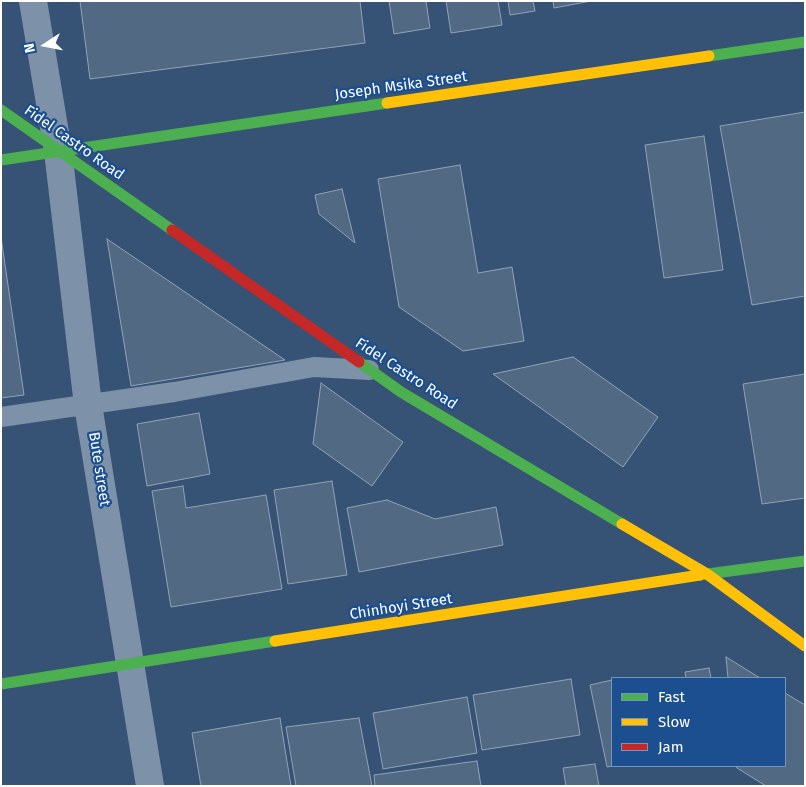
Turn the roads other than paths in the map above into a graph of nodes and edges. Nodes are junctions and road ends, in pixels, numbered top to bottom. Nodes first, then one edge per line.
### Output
1 (33, 1) edge
2 (805, 42) edge
3 (1, 110) edge
4 (58, 151) junction
5 (1, 160) edge
6 (368, 370) junction
7 (88, 405) junction
8 (1, 417) edge
9 (805, 562) edge
10 (707, 574) junction
11 (805, 646) edge
12 (130, 664) junction
13 (1, 684) edge
14 (150, 786) edge

1 - 4 street
2 - 4 street, Joseph Msika Street
3 - 4 street, Fidel Castro Road
4 - 5 street, Joseph Msika Street
4 - 6 street, Fidel Castro Road
4 - 7 street, Bute street
6 - 7 lane
6 - 10 street, Fidel Castro Road
7 - 8 lane
7 - 12 street, Bute street
9 - 10 street, Chinhoyi Street
10 - 11 street, Fidel Castro Road
10 - 12 street, Chinhoyi Street
12 - 13 street, Chinhoyi Street
12 - 14 street, Bute street

